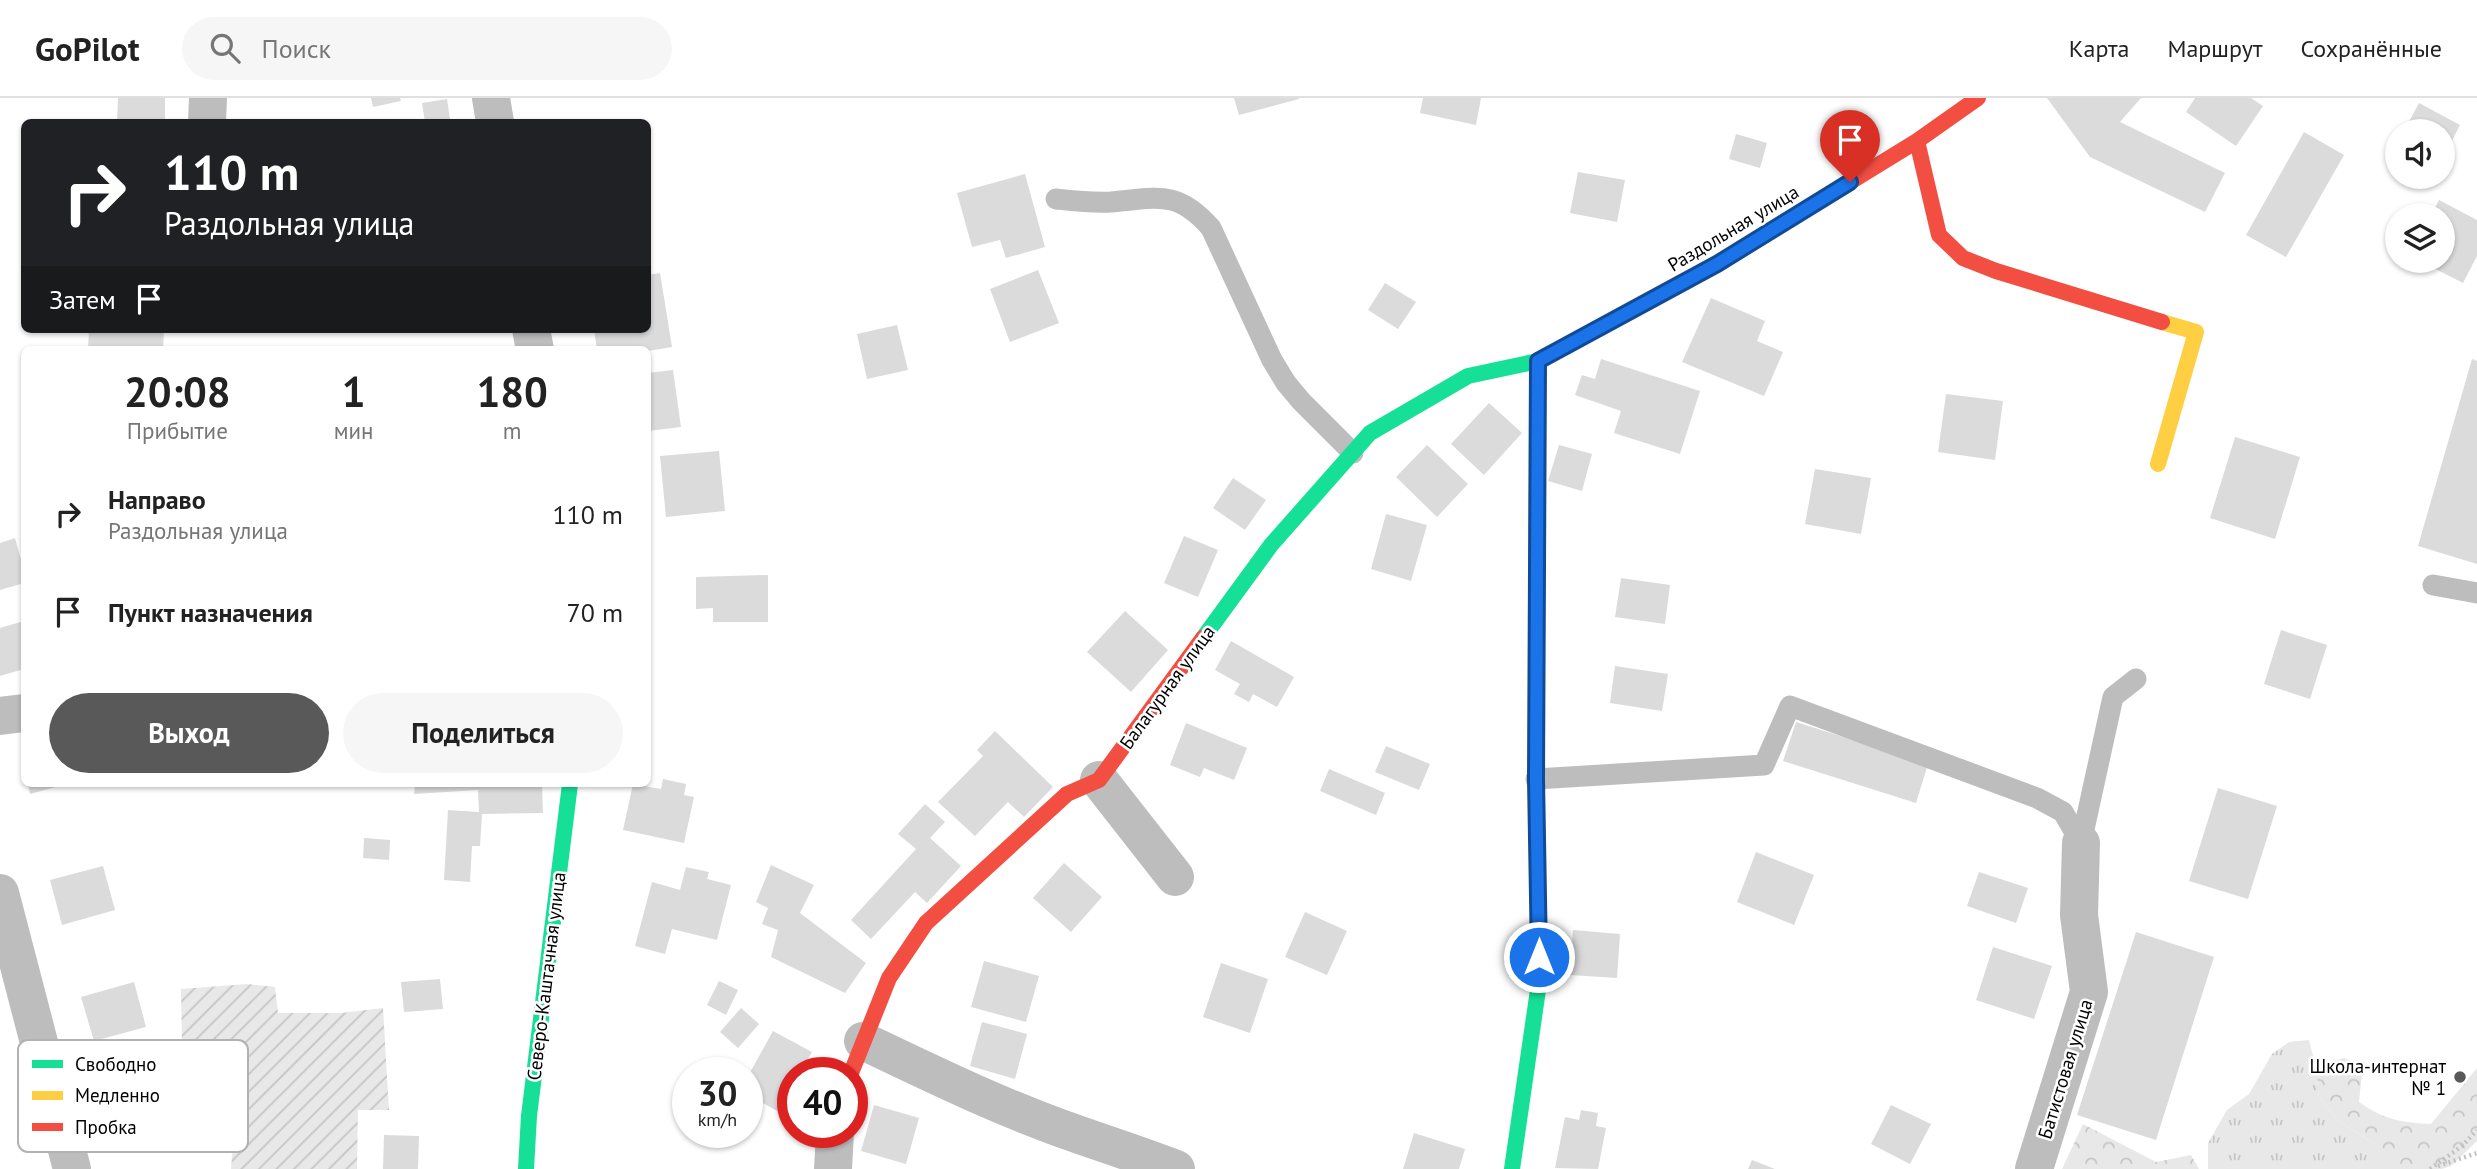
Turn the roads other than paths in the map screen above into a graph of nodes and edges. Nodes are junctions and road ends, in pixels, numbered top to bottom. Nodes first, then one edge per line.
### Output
1 (208, 98) edge
2 (491, 98) edge
3 (1978, 98) edge
4 (207, 119) edge
5 (494, 119) edge
6 (1917, 141) junction
7 (1056, 199) dead end
8 (1538, 361) junction
9 (1353, 453) junction
10 (2158, 464) dead end
11 (2433, 585) dead end
12 (2477, 593) edge
13 (2136, 679) dead end
14 (21, 712) edge
15 (0, 716) edge
16 (1536, 779) junction
17 (1099, 780) junction
18 (570, 787) edge
19 (2081, 843) junction
20 (1175, 877) dead end
21 (0, 893) edge
22 (38, 1040) edge
23 (857, 1057) edge
24 (868, 1060) edge
25 (834, 1148) edge
26 (68, 1152) edge
27 (72, 1169) edge
28 (526, 1169) edge
29 (833, 1169) edge
30 (1175, 1169) edge
31 (1512, 1169) edge
32 (2034, 1169) edge

1 - 4 street
2 - 5 street
3 - 6 street, Раздольная улица
6 - 8 street, Раздольная улица
6 - 10 street
7 - 9 lane
8 - 9 street, Балагурная улица
8 - 16 street
9 - 17 street, Балагурная улица
11 - 12 lane
13 - 19 lane
14 - 15 street
16 - 19 lane
16 - 31 street
17 - 20 street
17 - 23 street
18 - 28 street, Северо-Каштачная улица
19 - 32 street, Батистовая улица
21 - 22 street
24 - 30 street
25 - 29 street
26 - 27 street

